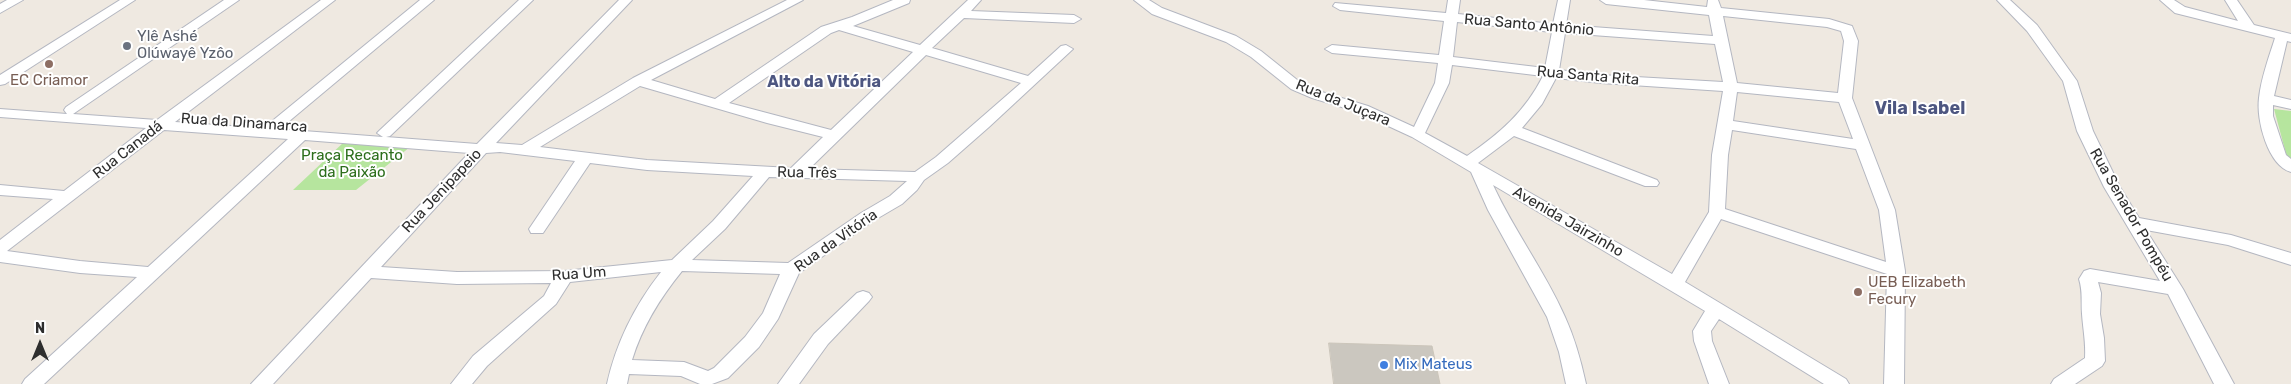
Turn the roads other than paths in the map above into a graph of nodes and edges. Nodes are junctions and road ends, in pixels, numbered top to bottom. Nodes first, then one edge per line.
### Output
1 (17, 0) edge
2 (129, 0) edge
3 (233, 0) edge
4 (330, 0) edge
5 (428, 0) edge
6 (527, 0) edge
7 (626, 0) edge
8 (797, 0) edge
9 (904, 0) edge
10 (976, 0) edge
11 (1140, 0) edge
12 (1454, 0) edge
13 (1564, 0) edge
14 (1606, 0) edge
15 (2004, 0) edge
16 (2166, 0) edge
17 (2232, 0) edge
18 (1340, 6) dead end
19 (1714, 6) edge
20 (0, 9) edge
21 (962, 14) junction
22 (1451, 18) junction
23 (1074, 19) dead end
24 (840, 26) junction
25 (2249, 27) junction
26 (1559, 29) junction
27 (2287, 37) edge
28 (1719, 40) junction
29 (1066, 49) dead end
30 (1332, 49) dead end
31 (922, 51) junction
32 (1445, 60) junction
33 (1551, 74) junction
34 (0, 81) edge
35 (638, 81) junction
36 (1031, 81) junction
37 (1730, 87) junction
38 (1845, 98) junction
39 (2266, 98) junction
40 (717, 104) junction
41 (0, 105) edge
42 (2291, 105) edge
43 (71, 110) junction
44 (0, 113) edge
45 (166, 121) junction
46 (1725, 124) junction
47 (276, 125) junction
48 (1513, 130) junction
49 (385, 133) junction
50 (1417, 134) junction
51 (302, 136) junction
52 (832, 136) junction
53 (1861, 145) junction
54 (490, 146) junction
55 (526, 149) junction
56 (584, 158) junction
57 (2291, 167) edge
58 (1472, 168) junction
59 (765, 172) junction
60 (796, 172) junction
61 (918, 177) junction
62 (1651, 183) dead end
63 (0, 190) edge
64 (70, 196) junction
65 (1717, 212) junction
66 (2133, 222) junction
67 (537, 229) dead end
68 (0, 248) edge
69 (0, 256) edge
70 (2291, 259) edge
71 (676, 266) junction
72 (792, 269) junction
73 (366, 272) junction
74 (1896, 272) junction
75 (152, 273) junction
76 (564, 277) junction
77 (1675, 284) junction
78 (2174, 289) junction
79 (863, 297) dead end
80 (1715, 310) junction
81 (618, 375) edge
82 (32, 384) edge
83 (261, 384) edge
84 (461, 384) edge
85 (788, 384) edge
86 (1576, 384) edge
87 (1719, 384) edge
88 (1838, 384) edge
89 (1894, 384) edge
90 (2061, 384) edge
91 (2224, 384) edge

1 - 20 street
2 - 34 street
3 - 43 street
4 - 45 street, Rua Canadá
5 - 47 street
6 - 49 street
7 - 54 street, Rua Jenipapeio
8 - 35 street
9 - 24 street
10 - 21 street
11 - 50 street, Rua da Juçara
12 - 22 street
13 - 26 street
14 - 19 street
15 - 66 street, Rua Senador Pompéu
16 - 25 street
17 - 25 street
18 - 22 street, Rua Santo Antônio
19 - 28 street
19 - 38 street
21 - 23 street
21 - 31 street
22 - 26 street, Rua Santo Antônio
22 - 32 street
24 - 31 street
24 - 40 street
25 - 27 street
26 - 28 street, Rua Santo Antônio
26 - 33 street
27 - 39 street
28 - 37 street
29 - 36 street
30 - 32 street, Rua Santa Rita
31 - 36 street
31 - 52 street
32 - 33 street, Rua Santa Rita
32 - 50 street
33 - 37 street, Rua Santa Rita
33 - 48 street
35 - 40 street
35 - 55 street
36 - 61 street
37 - 38 street, Rua Santa Rita
37 - 46 street
38 - 53 street
39 - 42 street
39 - 57 street
40 - 52 street
41 - 43 street, Rua da Dinamarca
43 - 45 street, Rua da Dinamarca
44 - 45 street, Rua da Dinamarca
45 - 47 street, Rua da Dinamarca
45 - 51 street, Rua da Dinamarca
45 - 64 street, Rua Canadá
46 - 53 street
46 - 65 street
47 - 49 street, Rua da Dinamarca
48 - 58 street
48 - 62 street
49 - 54 street, Rua da Dinamarca
50 - 58 street, Avenida Jairzinho
51 - 54 street, Rua da Dinamarca
51 - 75 street
52 - 60 street
53 - 74 street
54 - 55 street, Rua Três
54 - 73 street, Rua Jenipapeio
55 - 56 street, Rua Três
56 - 59 street, Rua Três
56 - 67 street
58 - 77 street, Avenida Jairzinho
58 - 86 street
59 - 60 street, Rua Três
59 - 71 street
60 - 61 street, Rua Três
61 - 72 street, Rua da Vitória
63 - 64 street
64 - 68 street, Rua Canadá
65 - 74 street
65 - 77 street
66 - 70 street
66 - 78 street, Rua Senador Pompéu
69 - 75 street
71 - 72 street, Rua Um
71 - 76 street, Rua Um
71 - 81 street
72 - 81 street, Rua da Vitória
73 - 76 street, Rua Um
73 - 83 street, Rua Jenipapeio
74 - 89 street
75 - 82 street
76 - 84 street
77 - 80 street, Avenida Jairzinho
78 - 90 street
78 - 91 street, Rua Senador Pompéu
79 - 85 street
80 - 87 street
80 - 88 street, Avenida Jairzinho

